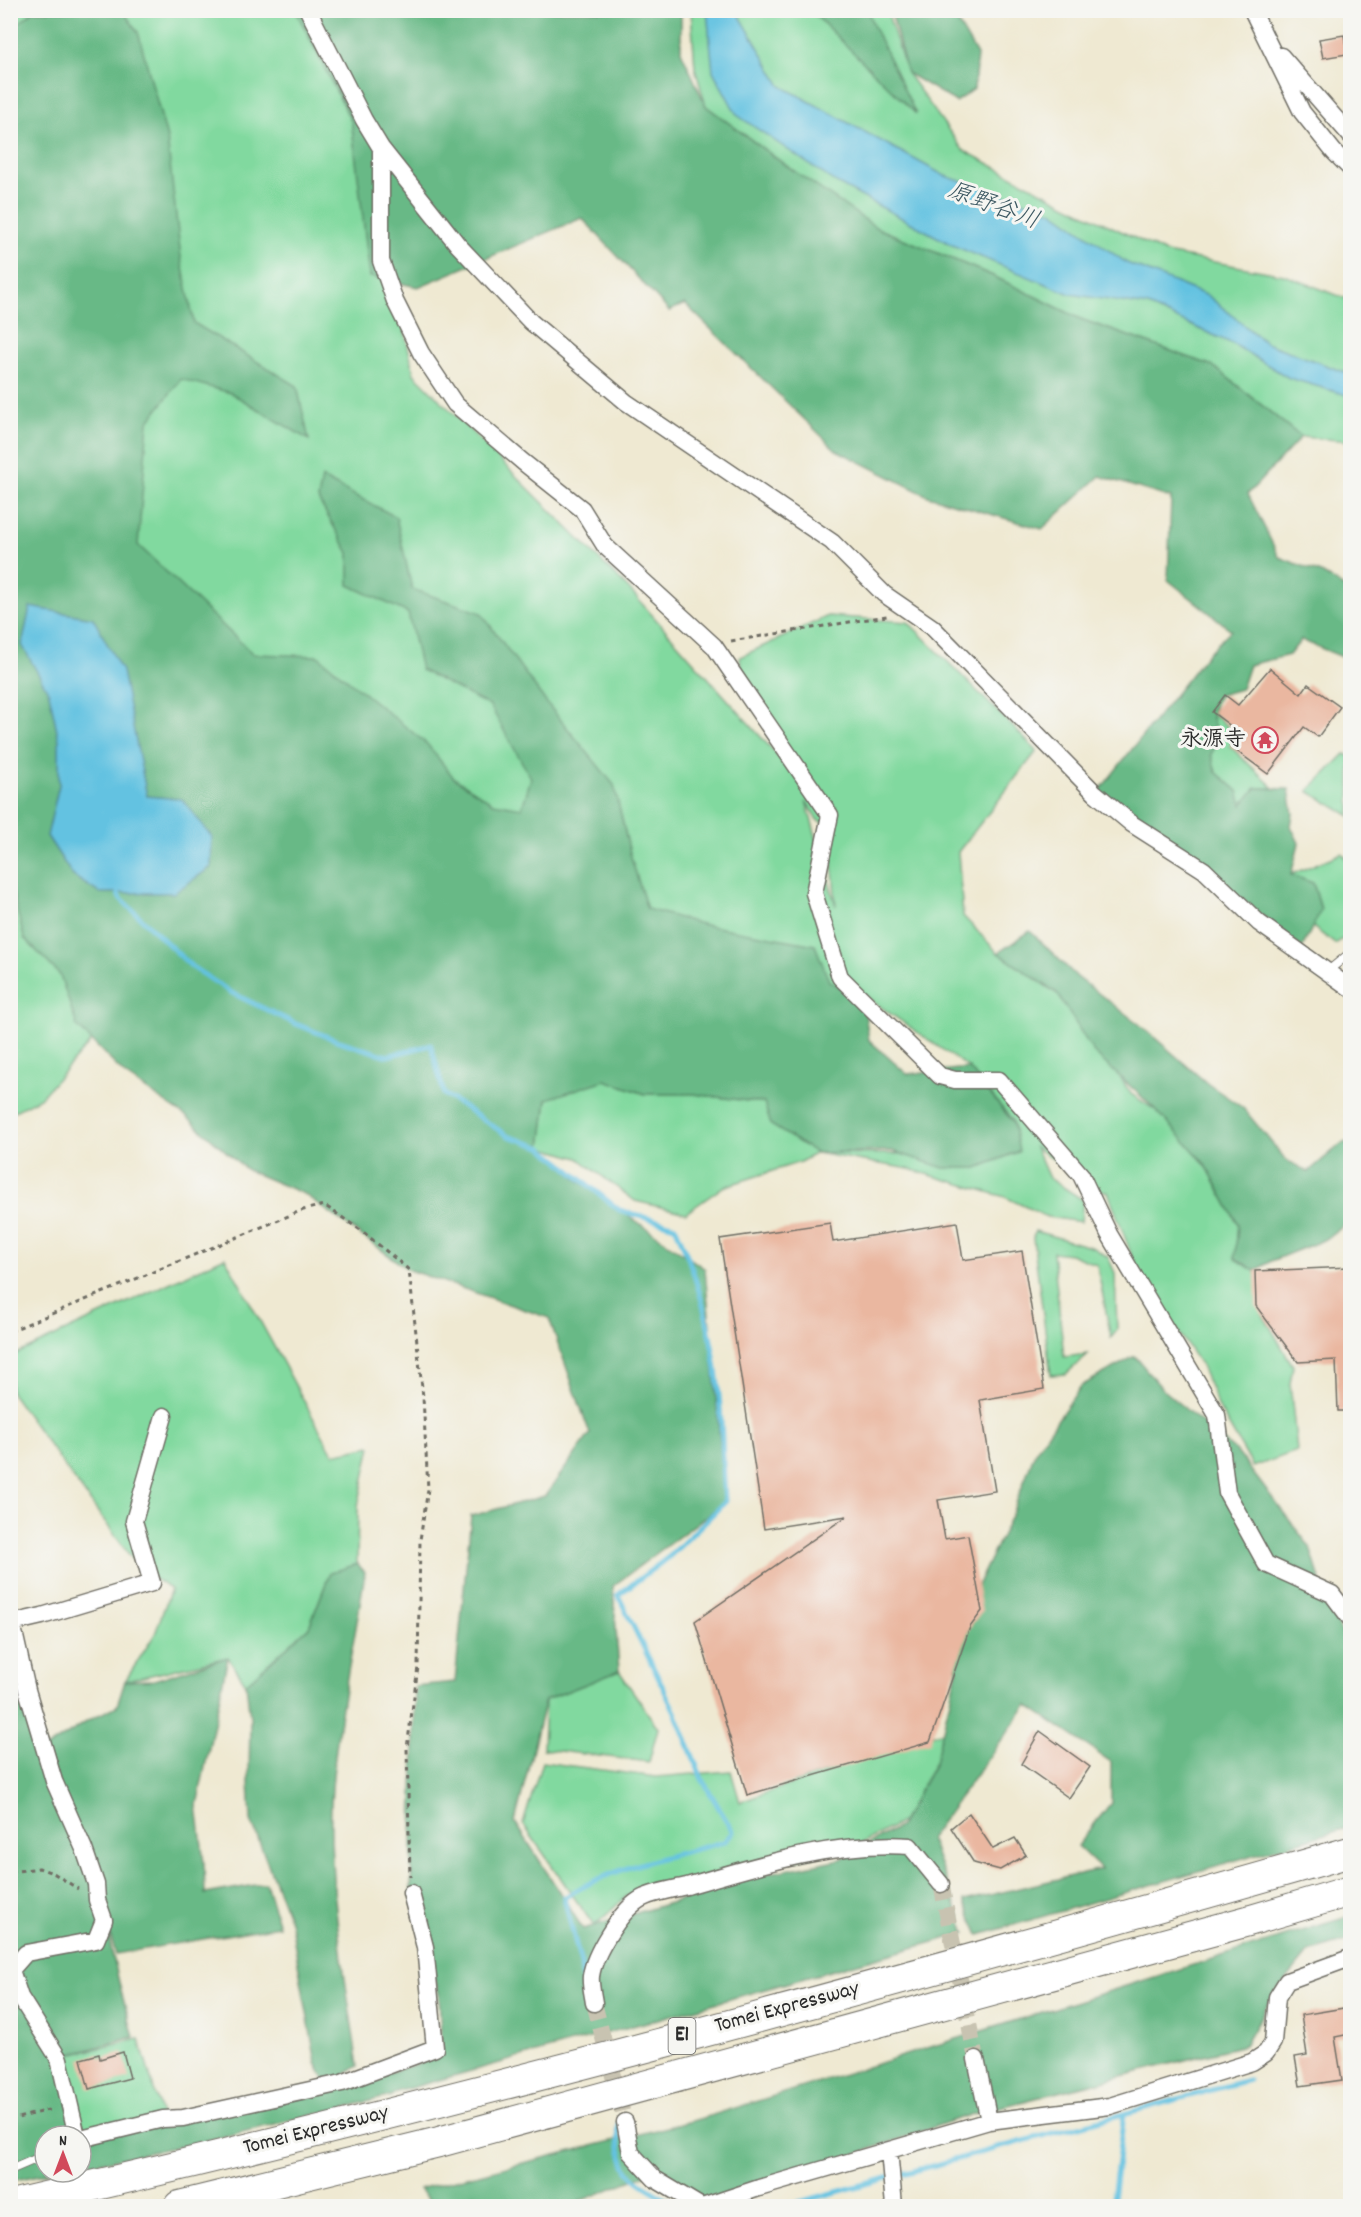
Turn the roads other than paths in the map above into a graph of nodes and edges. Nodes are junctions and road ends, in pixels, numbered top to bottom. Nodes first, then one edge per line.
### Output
1 (308, 10) edge
2 (1252, 10) edge
3 (1267, 40) junction
4 (1350, 132) edge
5 (381, 148) junction
6 (1350, 168) edge
7 (1350, 953) edge
8 (1328, 971) junction
9 (1350, 988) edge
10 (164, 1416) dead end
11 (1350, 1618) edge
12 (11, 1620) edge
13 (1350, 1852) edge
14 (941, 1884) tunnel mouth
15 (1350, 1891) edge
16 (411, 1893) road end
17 (1350, 1958) edge
18 (594, 2003) tunnel mouth
19 (975, 2059) tunnel mouth
20 (988, 2121) junction
21 (626, 2122) tunnel mouth
22 (74, 2124) edge
23 (93, 2136) edge
24 (889, 2150) junction
25 (33, 2160) edge
26 (10, 2170) edge
27 (10, 2205) edge
28 (179, 2206) edge
29 (700, 2206) edge
30 (705, 2206) edge
31 (894, 2206) edge

1 - 5 street
2 - 3 street
3 - 4 street
3 - 6 street
5 - 8 street
5 - 11 street
7 - 8 lane
8 - 9 street
10 - 12 street
12 - 22 street
13 - 27 highway, Tomei Expressway / E1
14 - 18 street
15 - 28 highway, Tomei Expressway / E1
16 - 23 street
17 - 20 street
19 - 20 street
20 - 24 street
21 - 29 street
24 - 30 street
24 - 31 street
25 - 26 lane

